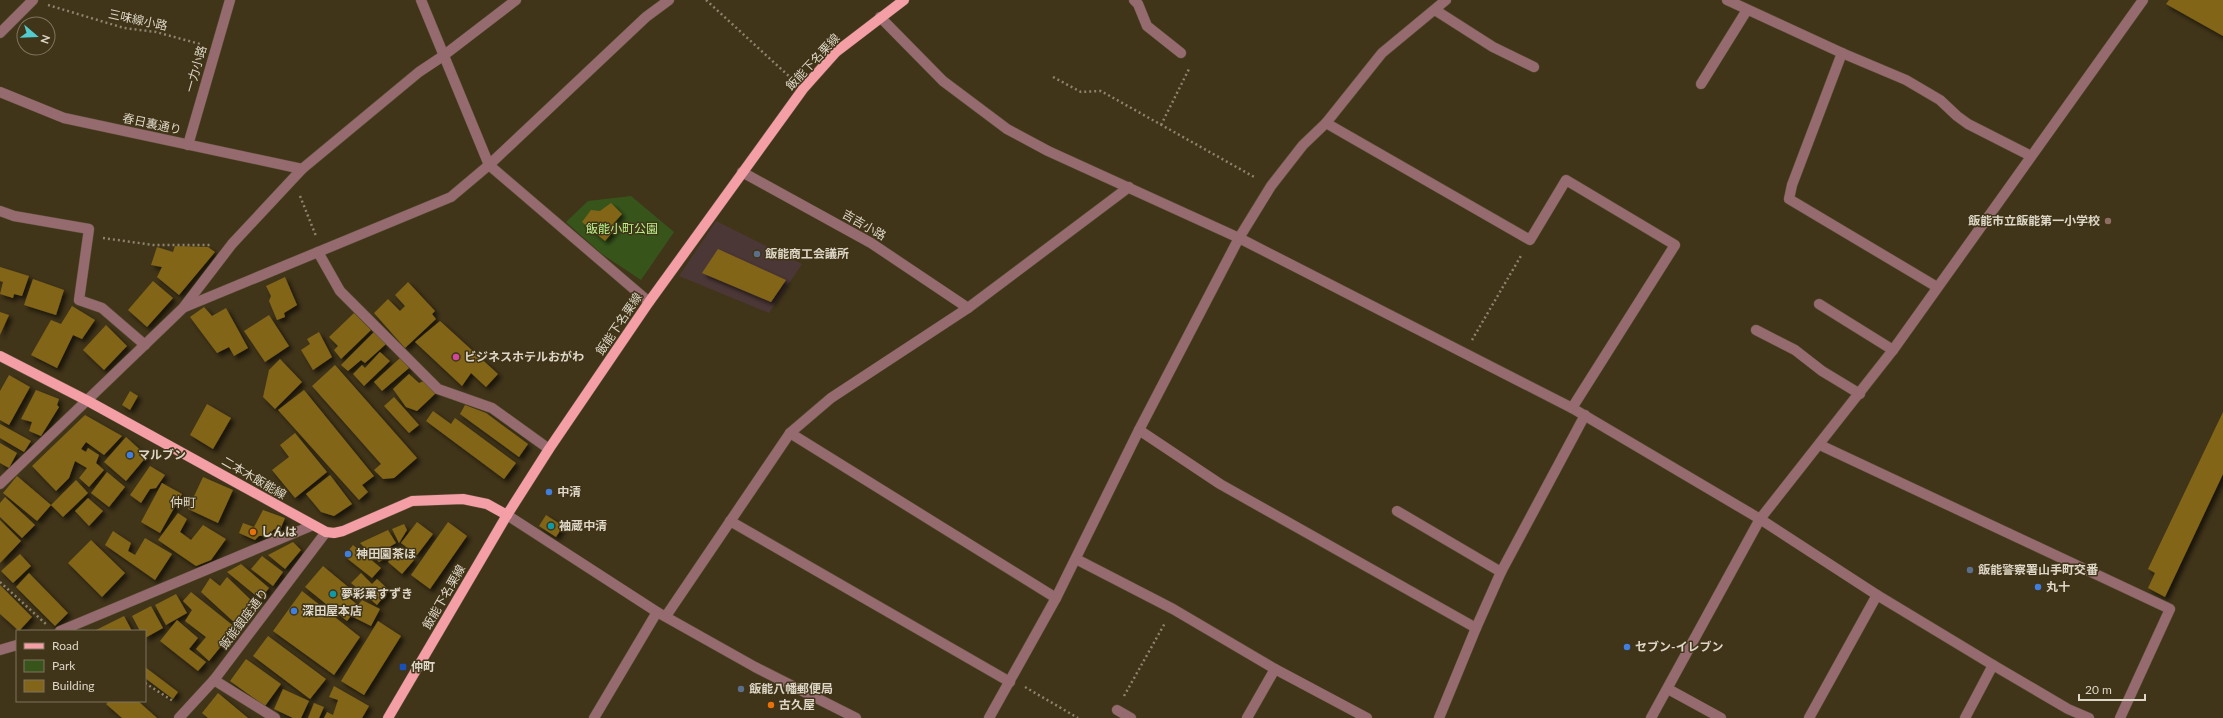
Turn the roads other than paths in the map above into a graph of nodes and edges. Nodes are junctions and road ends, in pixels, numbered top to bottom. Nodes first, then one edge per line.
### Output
1 (33, 0) edge
2 (230, 0) edge
3 (421, 0) edge
4 (516, 0) edge
5 (669, 0) edge
6 (904, 0) edge
7 (1134, 0) edge
8 (1727, 0) edge
9 (2143, 0) edge
10 (1438, 4) edge
11 (1747, 10) junction
12 (880, 17) junction
13 (0, 33) edge
14 (1181, 53) road end
15 (1842, 53) junction
16 (443, 56) junction
17 (1534, 67) dead end
18 (1701, 84) dead end
19 (0, 92) edge
20 (1326, 123) junction
21 (188, 145) junction
22 (2031, 156) junction
23 (489, 165) junction
24 (302, 169) junction
25 (742, 172) junction
26 (1129, 187) junction
27 (0, 211) edge
28 (1239, 238) junction
29 (320, 251) junction
30 (1937, 287) junction
31 (649, 302) junction
32 (1819, 304) dead end
33 (183, 308) junction
34 (968, 308) junction
35 (1756, 330) dead end
36 (145, 345) junction
37 (1893, 350) junction
38 (0, 356) edge
39 (1860, 394) junction
40 (88, 401) junction
41 (1572, 408) junction
42 (1585, 415) junction
43 (1139, 430) junction
44 (790, 433) junction
45 (1820, 445) junction
46 (549, 449) junction
47 (0, 484) edge
48 (1397, 512) dead end
49 (507, 515) junction
50 (1760, 519) junction
51 (730, 521) junction
52 (311, 526) junction
53 (326, 532) junction
54 (1076, 559) junction
55 (1501, 572) junction
56 (1877, 595) junction
57 (1056, 598) junction
58 (662, 614) junction
59 (1476, 628) junction
60 (62, 630) edge
61 (16, 645) edge
62 (0, 650) edge
63 (1994, 665) junction
64 (1275, 669) junction
65 (214, 680) junction
66 (1011, 681) junction
67 (1668, 688) junction
68 (1117, 710) road end
69 (183, 714) edge
70 (274, 718) edge
71 (388, 718) edge
72 (594, 718) edge
73 (856, 718) edge
74 (989, 718) edge
75 (1131, 718) edge
76 (1247, 718) edge
77 (1367, 718) edge
78 (1439, 718) edge
79 (1651, 718) edge
80 (1721, 718) edge
81 (1809, 718) edge
82 (1965, 718) edge
83 (2089, 718) edge
84 (2120, 718) edge

1 - 13 street
2 - 21 street, 一力小路
3 - 16 street
4 - 16 street
5 - 23 street
6 - 12 main road, 飯能下名栗線
7 - 14 street
8 - 11 street
9 - 22 street
10 - 17 street
10 - 20 street
11 - 15 street
11 - 18 street
12 - 25 main road, 飯能下名栗線
12 - 26 street
15 - 22 street
15 - 30 street
16 - 23 street
16 - 24 street
19 - 21 street, 春日裏通り
20 - 28 street
20 - 41 street
21 - 24 street, 春日裏通り
22 - 30 street
23 - 29 street
23 - 31 street
24 - 33 street
25 - 31 main road, 飯能下名栗線
25 - 34 street, 吉吉小路
26 - 28 street
26 - 34 street
27 - 36 street
28 - 41 street
28 - 43 street
29 - 33 street
29 - 46 street
30 - 37 street
31 - 46 main road, 飯能下名栗線
32 - 37 street
33 - 36 street
34 - 44 street
35 - 39 street
36 - 40 street
37 - 39 street
38 - 40 main road, 二本木飯能線
39 - 45 street
40 - 47 street
40 - 52 main road, 二本木飯能線
41 - 42 street
42 - 50 street
42 - 55 street
43 - 54 street
43 - 59 street
44 - 51 street
44 - 57 street
45 - 50 street
45 - 84 street
46 - 49 main road, 飯能下名栗線
48 - 55 street
49 - 53 main road, 二本木飯能線
49 - 58 street
49 - 71 main road, 飯能下名栗線
50 - 56 street
50 - 67 street
51 - 58 street
51 - 66 street
52 - 53 main road, 二本木飯能線
52 - 60 street
53 - 65 street, 飯能銀座通り
54 - 57 street
54 - 64 street
55 - 59 street
56 - 63 street
56 - 81 street
57 - 66 street
58 - 72 street
58 - 73 street
59 - 78 street
61 - 62 street
63 - 82 street
63 - 83 street
64 - 76 street
64 - 77 street
65 - 69 street, 飯能銀座通り
65 - 70 street
66 - 74 street
67 - 79 street
67 - 80 street
68 - 75 street

